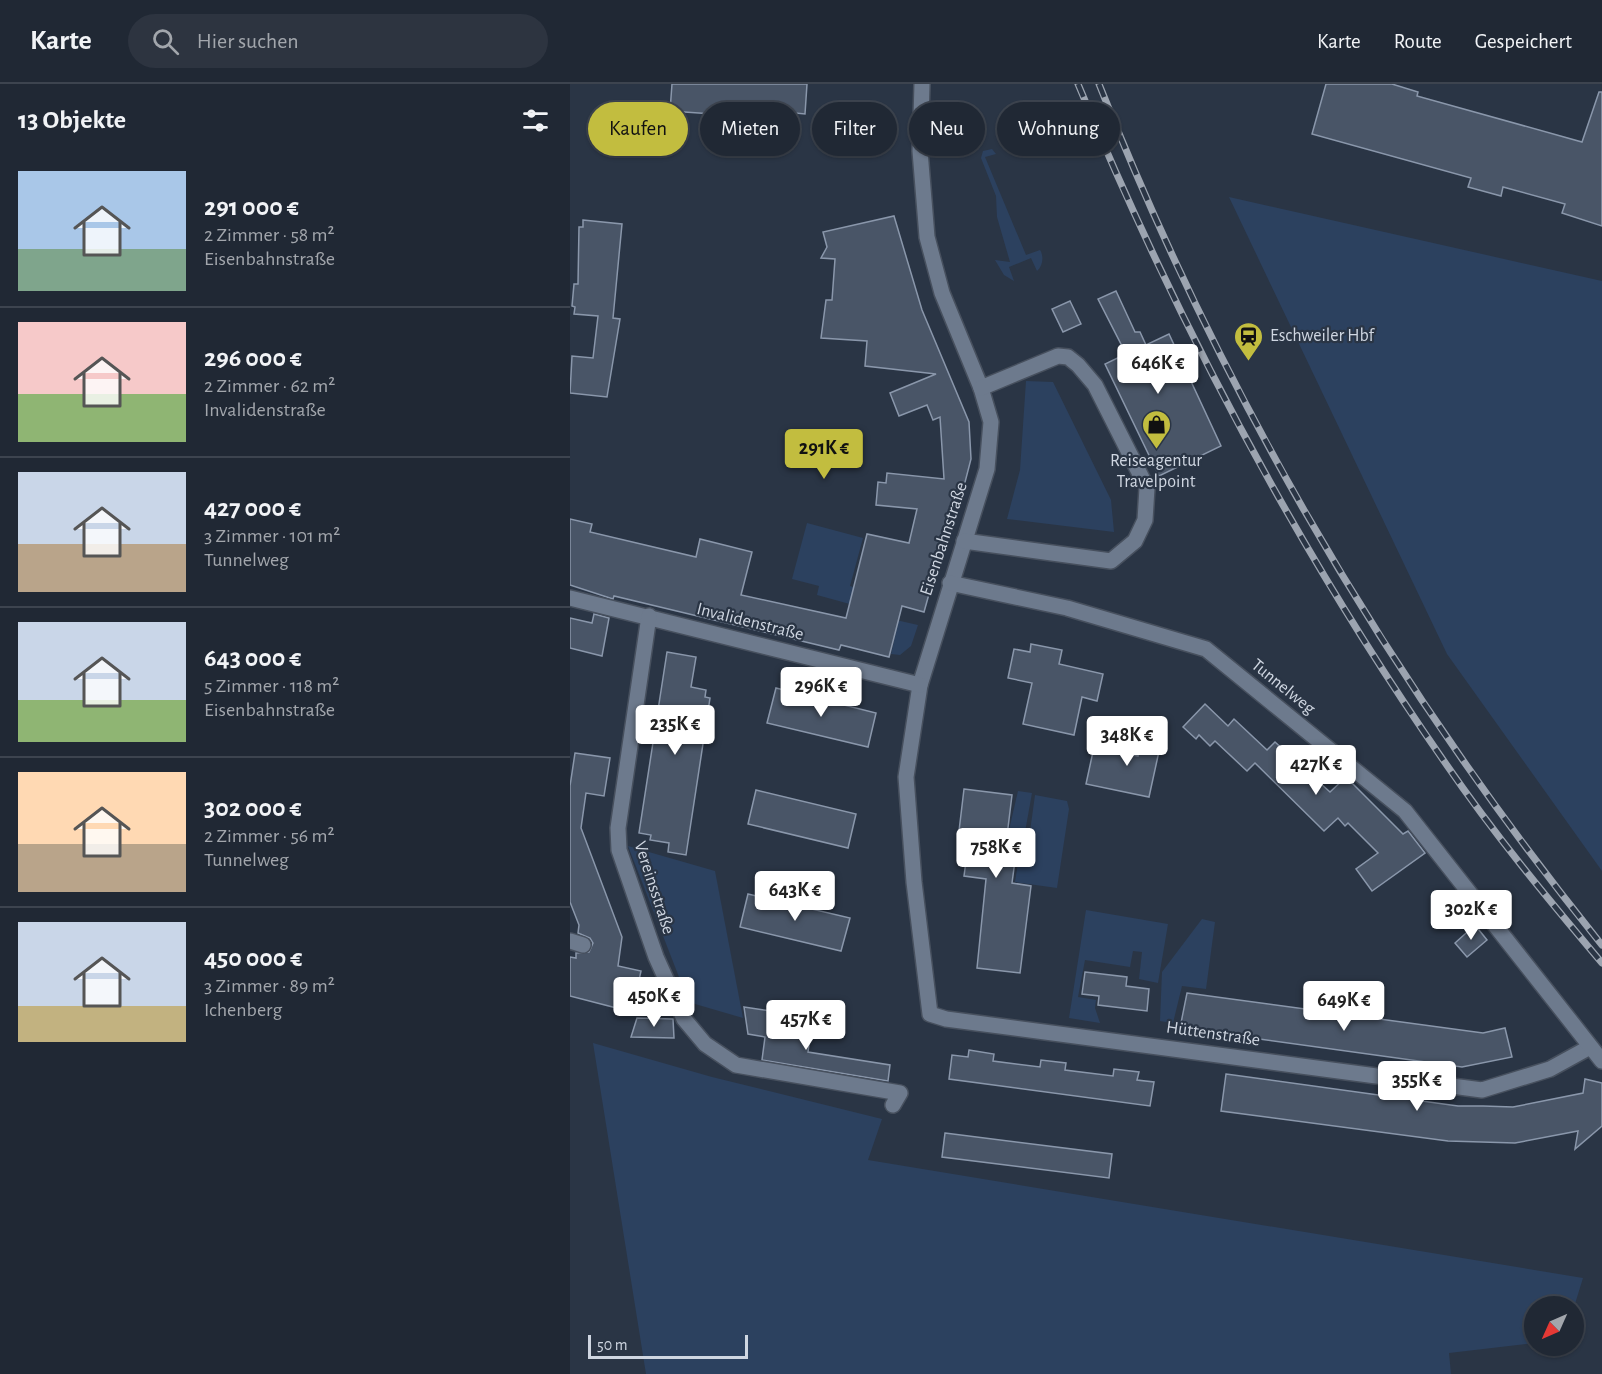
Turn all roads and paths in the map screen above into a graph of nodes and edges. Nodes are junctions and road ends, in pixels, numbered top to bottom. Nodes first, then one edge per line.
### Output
1 (922, 84) edge
2 (981, 388) junction
3 (964, 541) junction
4 (950, 583) junction
5 (570, 598) edge
6 (649, 616) junction
7 (920, 685) junction
8 (930, 1014) joint
9 (1590, 1047) junction
10 (1602, 1061) edge
11 (893, 1105) dead end

1 - 2 street, Eisenbahnstraße
2 - 3 street, Eisenbahnstraße
2 - 3 street
3 - 4 street, Eisenbahnstraße
4 - 7 street, Eisenbahnstraße
4 - 9 street, Tunnelweg
5 - 6 street, Invalidenstraße
6 - 7 street, Invalidenstraße
6 - 11 street, Vereinsstraße
7 - 8 street, Eisenbahnstraße
8 - 9 street, Hüttenstraße
9 - 10 street, Tunnelweg

